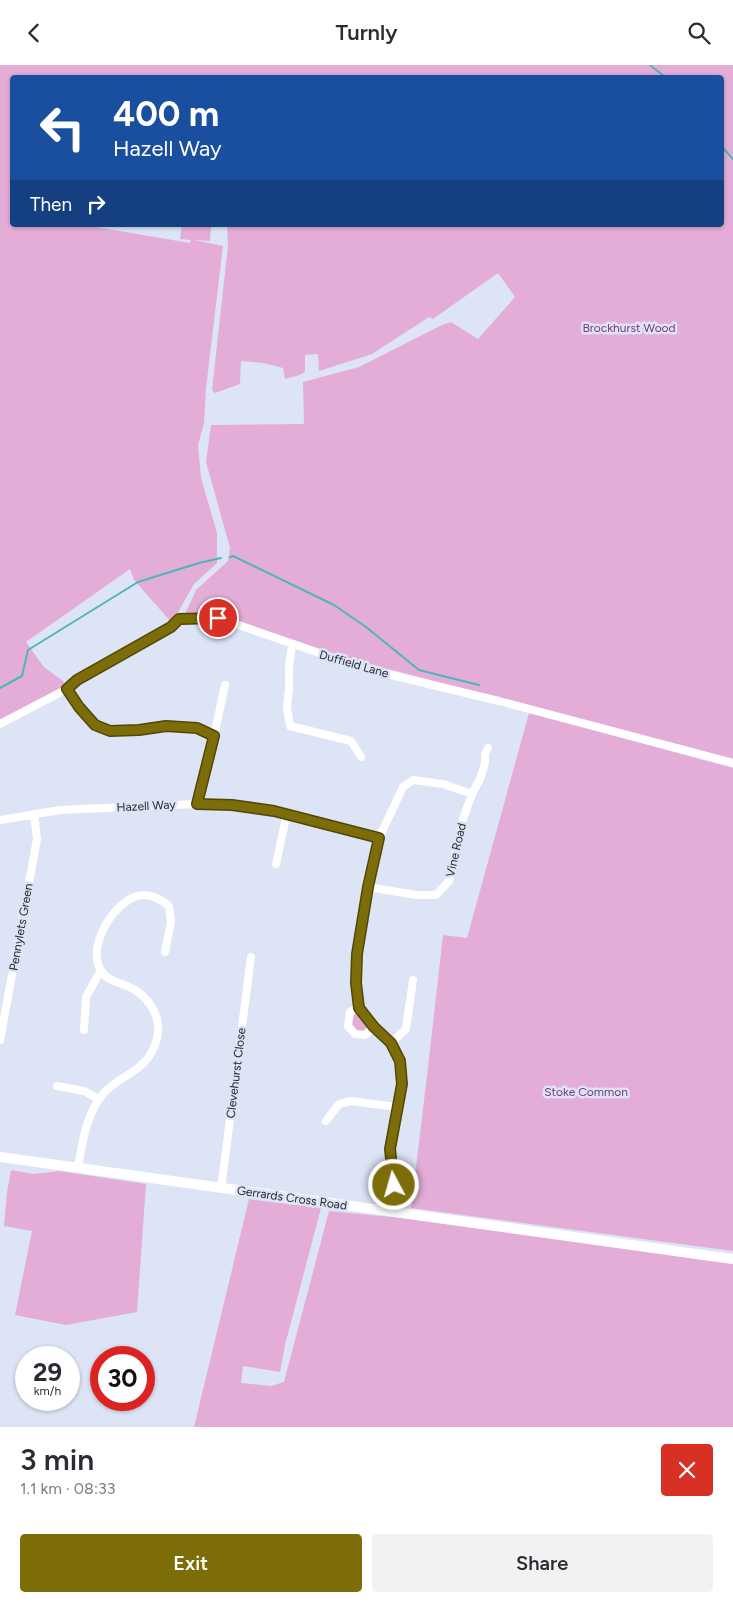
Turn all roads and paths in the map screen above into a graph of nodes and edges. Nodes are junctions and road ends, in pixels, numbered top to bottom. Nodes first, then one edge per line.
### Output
1 (292, 645) junction
2 (225, 685) dead end
3 (67, 689) junction
4 (0, 724) edge
5 (214, 736) junction
6 (488, 748) dead end
7 (361, 757) dead end
8 (733, 763) edge
9 (472, 794) junction
10 (197, 804) junction
11 (288, 813) junction
12 (34, 814) junction
13 (0, 820) edge
14 (379, 838) junction
15 (276, 864) dead end
16 (368, 887) junction
17 (165, 952) dead end
18 (251, 957) dead end
19 (100, 972) junction
20 (412, 980) dead end
21 (4, 998) edge
22 (359, 1008) junction
23 (374, 1027) junction
24 (84, 1030) dead end
25 (0, 1040) edge
26 (391, 1043) junction
27 (57, 1086) dead end
28 (99, 1099) junction
29 (397, 1107) junction
30 (326, 1121) dead end
31 (0, 1157) edge
32 (78, 1168) junction
33 (221, 1189) junction
34 (391, 1212) junction
35 (733, 1259) edge

1 - 3 street, Duffield Lane
1 - 7 street
1 - 8 street, Duffield Lane
2 - 5 street
3 - 4 street, Duffield Lane
3 - 5 street
5 - 10 street
6 - 9 street, Vine Road
9 - 14 street
9 - 16 street, Vine Road
10 - 11 street, Hazell Way
10 - 12 street, Hazell Way
11 - 14 street, Hazell Way
11 - 15 street
12 - 13 street, Hazell Way
12 - 21 street, Pennylets Green
14 - 16 street
16 - 22 street
17 - 19 street
18 - 33 street, Clevehurst Close
19 - 24 street
19 - 28 street
20 - 26 street
21 - 25 street, Pennylets Green
22 - 23 street
22 - 23 street
23 - 26 street
26 - 29 street
27 - 28 street
28 - 32 street
29 - 30 street
29 - 34 street
31 - 32 main road, Gerrards Cross Road
32 - 33 main road, Gerrards Cross Road
33 - 34 main road, Gerrards Cross Road
34 - 35 main road, Gerrards Cross Road

